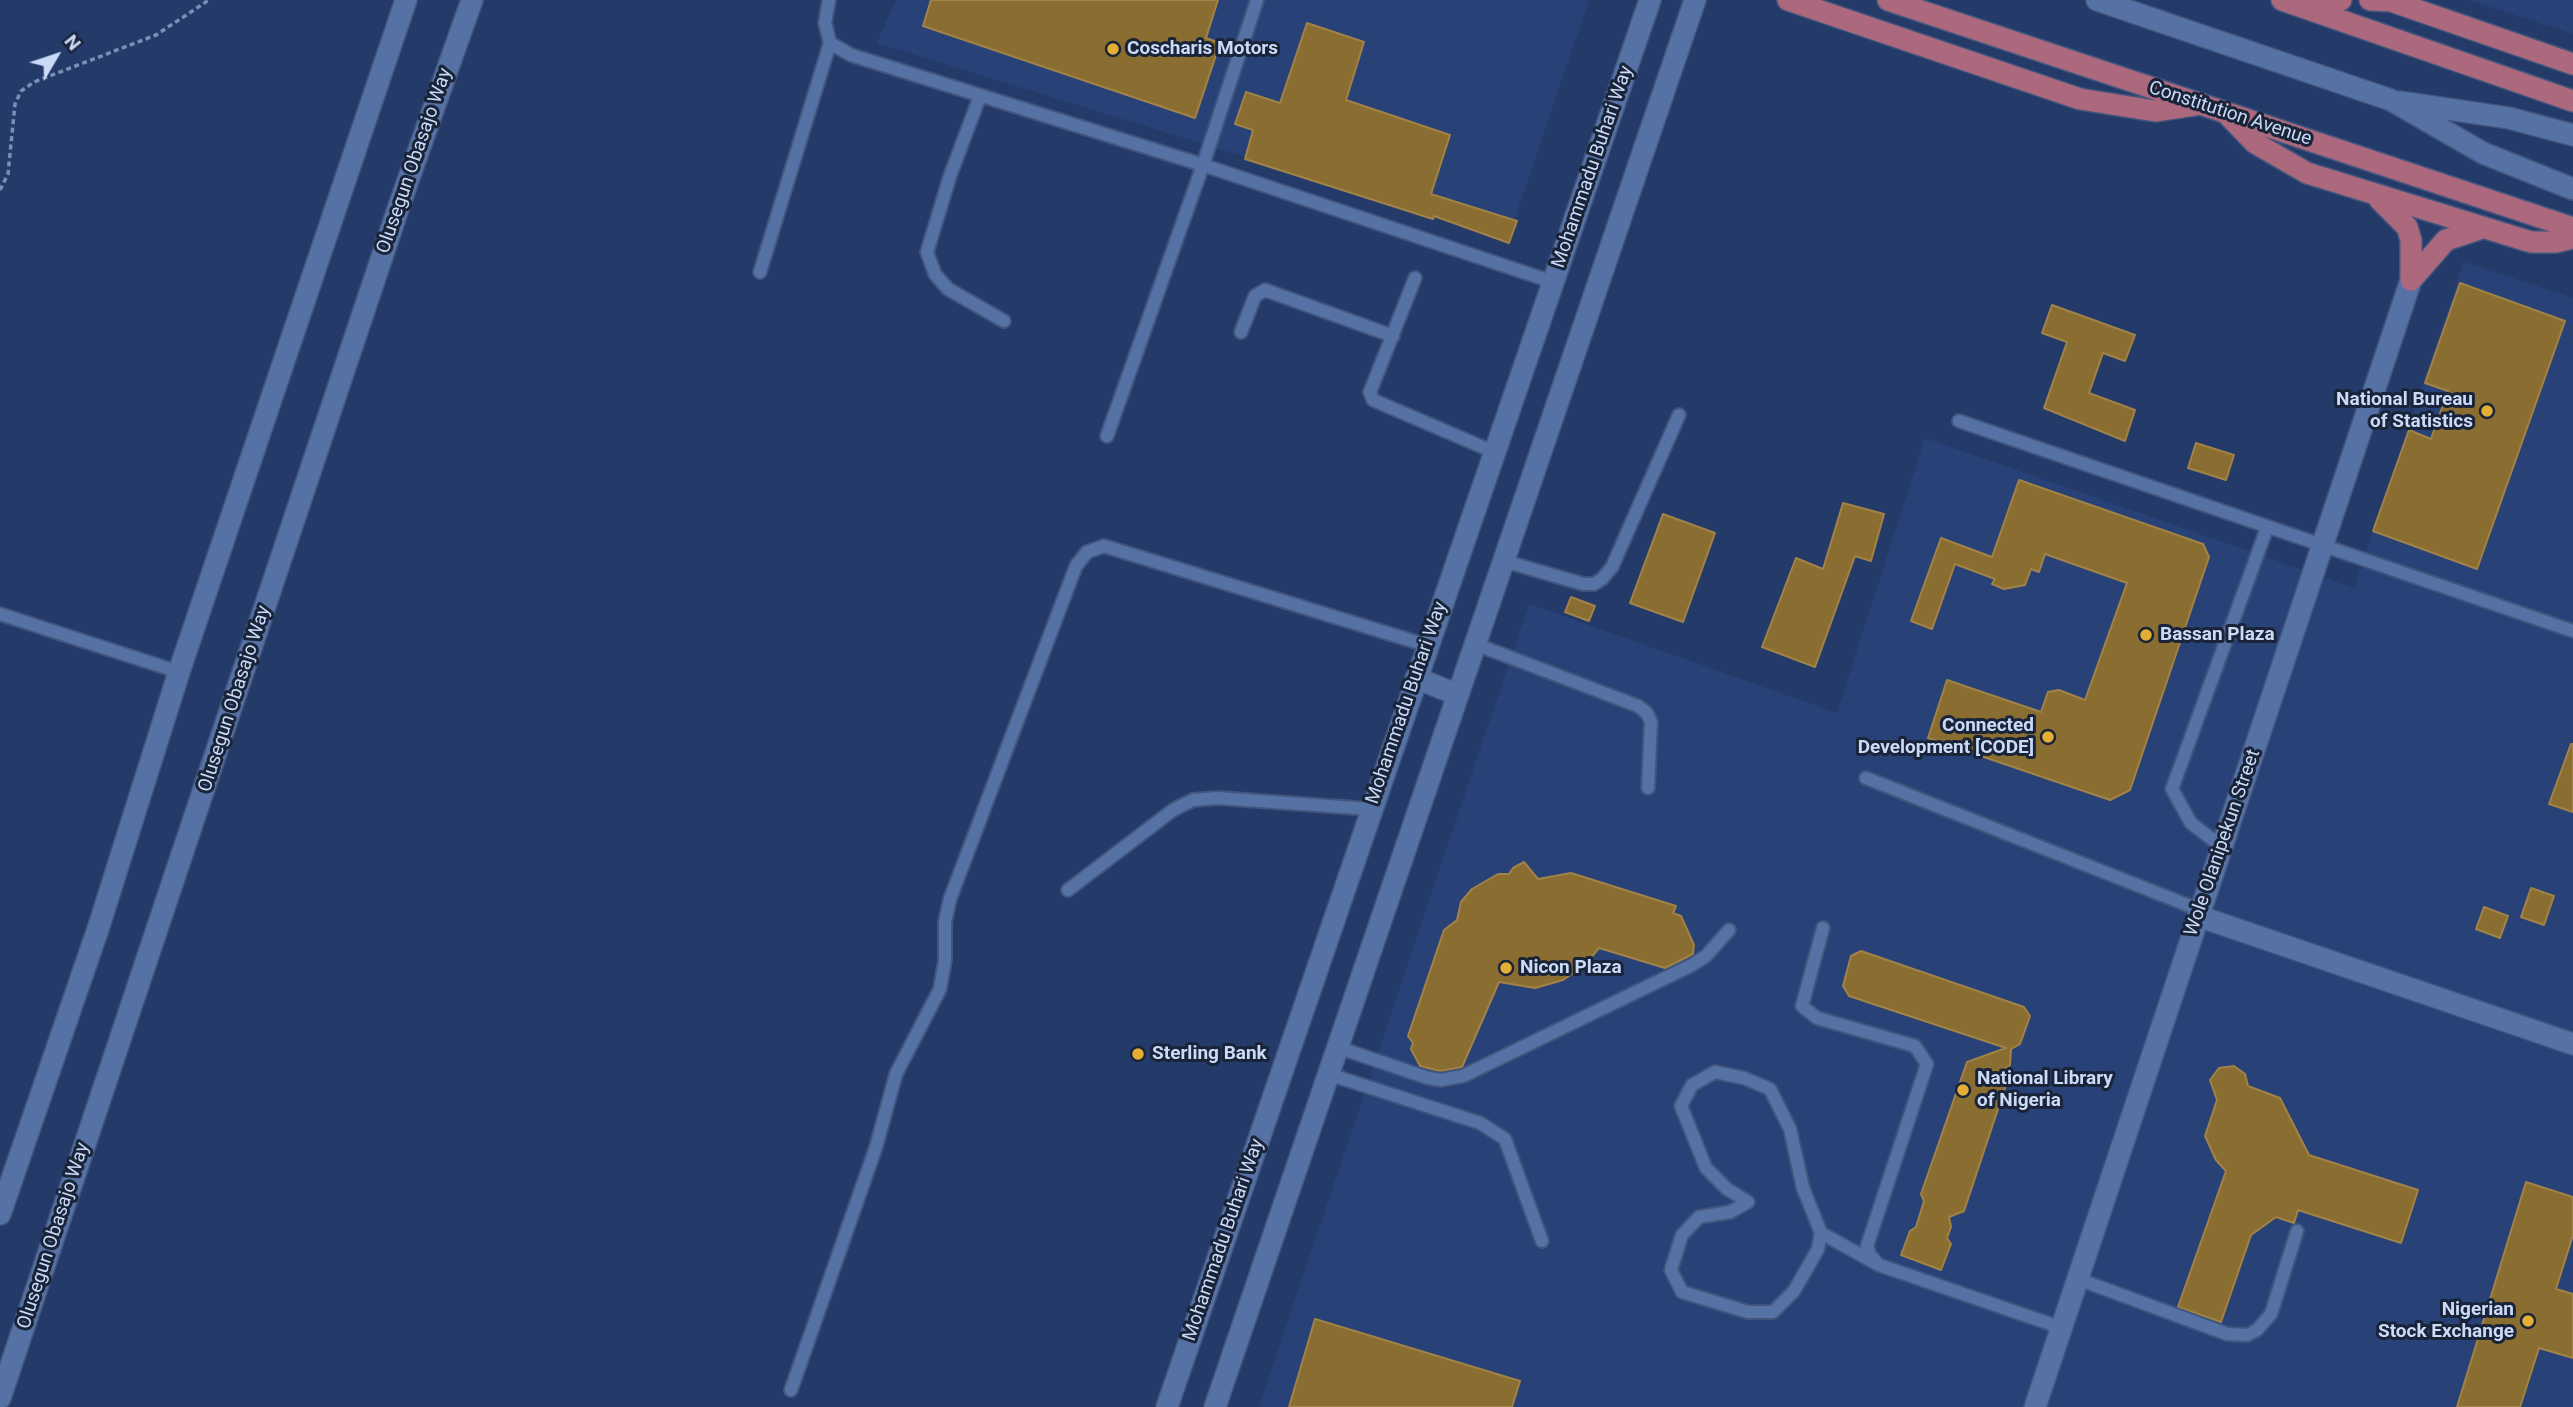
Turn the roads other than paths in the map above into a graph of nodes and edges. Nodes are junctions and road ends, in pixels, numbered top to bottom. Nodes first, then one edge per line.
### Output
1 (406, 0) edge
2 (472, 0) edge
3 (829, 0) edge
4 (1257, 0) edge
5 (1650, 0) edge
6 (1695, 0) edge
7 (1788, 0) edge
8 (1888, 0) edge
9 (2097, 0) edge
10 (2342, 0) edge
11 (2370, 0) edge
12 (2287, 2) edge
13 (830, 43) junction
14 (2573, 64) edge
15 (980, 96) junction
16 (2391, 100) junction
17 (2573, 100) edge
18 (2199, 104) junction
19 (2226, 112) junction
20 (2573, 135) edge
21 (1203, 165) junction
22 (2573, 189) edge
23 (2374, 194) junction
24 (2573, 228) edge
25 (2479, 229) junction
26 (2573, 238) edge
27 (760, 272) dead end
28 (1415, 278) dead end
29 (2411, 280) junction
30 (1553, 282) junction
31 (1004, 321) dead end
32 (1241, 332) dead end
33 (1393, 336) junction
34 (1679, 415) dead end
35 (1959, 421) dead end
36 (1107, 436) dead end
37 (1494, 452) junction
38 (2267, 528) junction
39 (2323, 548) junction
40 (1504, 561) junction
41 (0, 614) edge
42 (2573, 631) edge
43 (1475, 645) junction
44 (1429, 646) junction
45 (178, 672) junction
46 (1416, 678) junction
47 (1458, 695) junction
48 (1866, 778) dead end
49 (1648, 788) dead end
50 (1370, 809) junction
51 (2222, 847) junction
52 (1068, 890) dead end
53 (2199, 913) junction
54 (1823, 928) dead end
55 (1729, 930) dead end
56 (2573, 1044) edge
57 (1338, 1047) junction
58 (1328, 1074) junction
59 (0, 1214) edge
60 (2297, 1231) dead end
61 (1821, 1233) junction
62 (1542, 1241) dead end
63 (1879, 1265) junction
64 (2078, 1279) junction
65 (2062, 1328) junction
66 (791, 1390) dead end
67 (0, 1398) edge
68 (1167, 1407) edge
69 (1215, 1407) edge
70 (2035, 1407) edge

1 - 45 main road
2 - 67 main road, Olusegun Obasajo Way
3 - 13 lane
4 - 21 lane
5 - 30 main road, Mohammadu Buhari Way
6 - 40 main road
7 - 18 main road
8 - 18 main road, Constitution Avenue
9 - 16 main road
10 - 12 main road
11 - 14 main road
12 - 17 main road
13 - 15 lane
13 - 27 lane
15 - 21 lane
15 - 31 lane
16 - 20 main road
16 - 22 main road
18 - 19 main road, Constitution Avenue
19 - 23 main road
19 - 24 main road, Constitution Avenue
21 - 30 lane
21 - 36 lane
23 - 25 main road
23 - 29 main road
25 - 26 main road
25 - 29 main road
28 - 33 lane
29 - 39 main road, Wole Olanipekun Street
30 - 37 main road, Mohammadu Buhari Way
32 - 33 lane
33 - 37 lane
34 - 40 lane
35 - 38 lane
37 - 44 main road, Mohammadu Buhari Way
38 - 39 lane
38 - 51 lane
39 - 42 lane
39 - 51 main road, Wole Olanipekun Street
40 - 43 main road
41 - 45 lane
43 - 47 main road
43 - 49 lane
44 - 46 main road, Mohammadu Buhari Way
44 - 66 lane
45 - 59 main road
46 - 47 main road
46 - 50 main road, Mohammadu Buhari Way
47 - 57 main road
48 - 53 lane
50 - 52 lane
50 - 68 main road, Mohammadu Buhari Way
51 - 53 main road, Wole Olanipekun Street
53 - 56 main road
53 - 64 main road, Wole Olanipekun Street
54 - 63 lane
55 - 57 lane
57 - 58 main road
58 - 62 lane
58 - 69 main road
60 - 64 lane
61 - 61 lane
61 - 63 lane
63 - 65 lane
64 - 65 main road, Wole Olanipekun Street
65 - 70 main road, Wole Olanipekun Street

